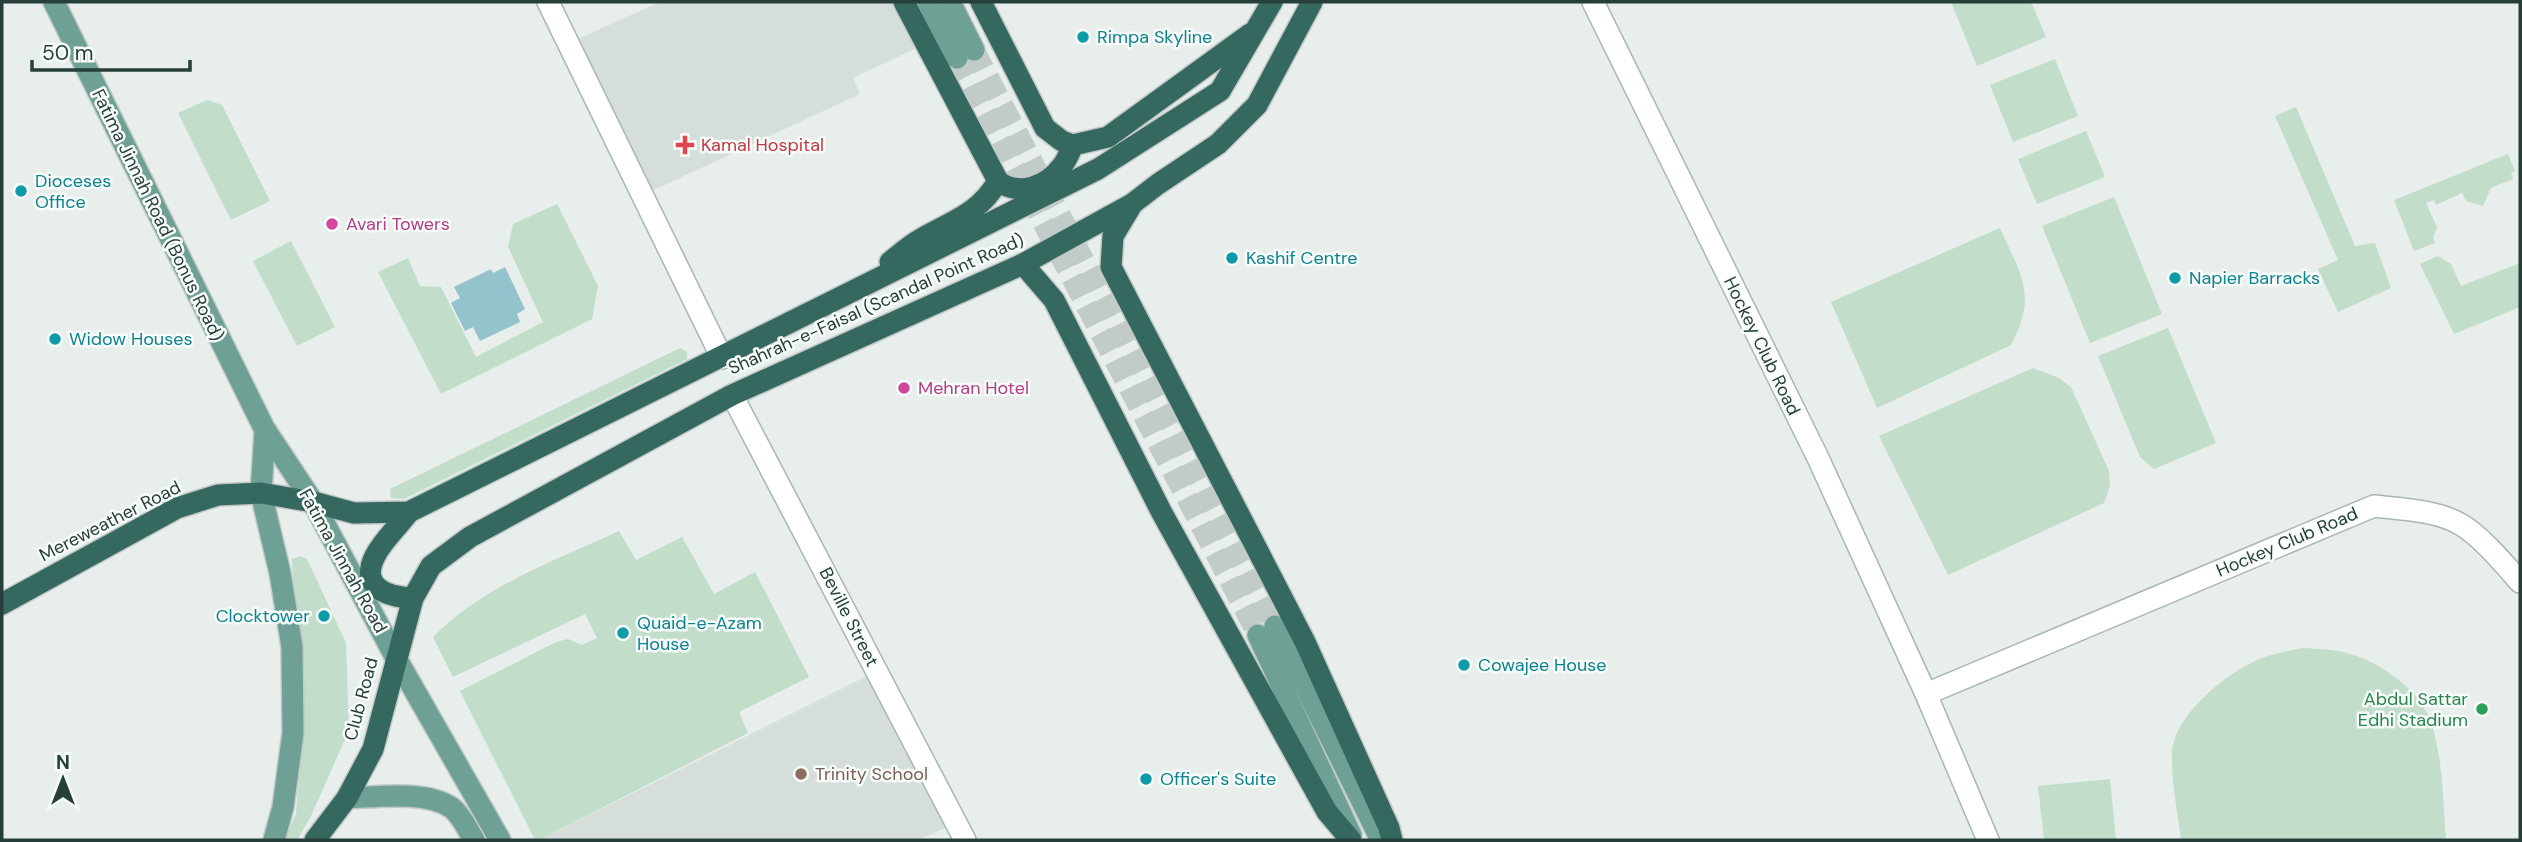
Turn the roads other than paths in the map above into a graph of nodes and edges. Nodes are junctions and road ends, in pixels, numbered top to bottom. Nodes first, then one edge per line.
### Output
1 (54, 2) edge
2 (548, 2) edge
3 (904, 2) edge
4 (928, 2) edge
5 (950, 2) edge
6 (981, 2) edge
7 (1272, 2) edge
8 (1312, 2) edge
9 (1593, 2) edge
10 (1259, 28) junction
11 (1073, 145) junction
12 (998, 181) junction
13 (1132, 204) junction
14 (1023, 264) junction
15 (846, 294) junction
16 (722, 358) junction
17 (732, 395) junction
18 (265, 429) junction
19 (261, 493) junction
20 (313, 502) junction
21 (410, 512) junction
22 (2520, 582) edge
23 (413, 598) junction
24 (2, 604) edge
25 (396, 658) junction
26 (1926, 694) junction
27 (347, 798) junction
28 (274, 840) edge
29 (315, 840) edge
30 (474, 840) edge
31 (500, 840) edge
32 (965, 840) edge
33 (1352, 840) edge
34 (1381, 840) edge
35 (1392, 840) edge
36 (1988, 840) edge

1 - 18 main road, Fatima Jinnah Road (Bonus Road)
2 - 16 street
3 - 12 highway
4 - 5 main road
6 - 11 highway
7 - 10 highway, Shahrah-e-Faisal (Scandal Point Road)
8 - 13 highway, Shahrah-e-Faisal (Scandal Point Road)
9 - 26 street, Hockey Club Road
10 - 11 highway
10 - 15 highway, Shahrah-e-Faisal (Scandal Point Road)
11 - 12 highway
12 - 15 highway
13 - 14 highway, Shahrah-e-Faisal (Scandal Point Road)
13 - 35 highway
14 - 17 highway, Shahrah-e-Faisal (Scandal Point Road)
14 - 33 highway
15 - 16 highway, Shahrah-e-Faisal (Scandal Point Road)
16 - 21 highway, Shahrah-e-Faisal (Scandal Point Road)
17 - 23 highway, Shahrah-e-Faisal (Scandal Point Road)
17 - 32 street, Beville Street
18 - 19 main road
18 - 20 main road, Fatima Jinnah Road
19 - 20 highway, Mereweather Road
19 - 24 highway, Mereweather Road
19 - 28 main road
20 - 21 highway, Mereweather Road
20 - 25 main road, Fatima Jinnah Road
21 - 23 highway
22 - 26 street, Hockey Club Road
23 - 25 highway, Club Road
25 - 27 highway, Club Road
25 - 31 main road, Fatima Jinnah Road
26 - 36 street, Hockey Club Road
27 - 29 highway, Club Road
27 - 30 main road
33 - 34 main road

